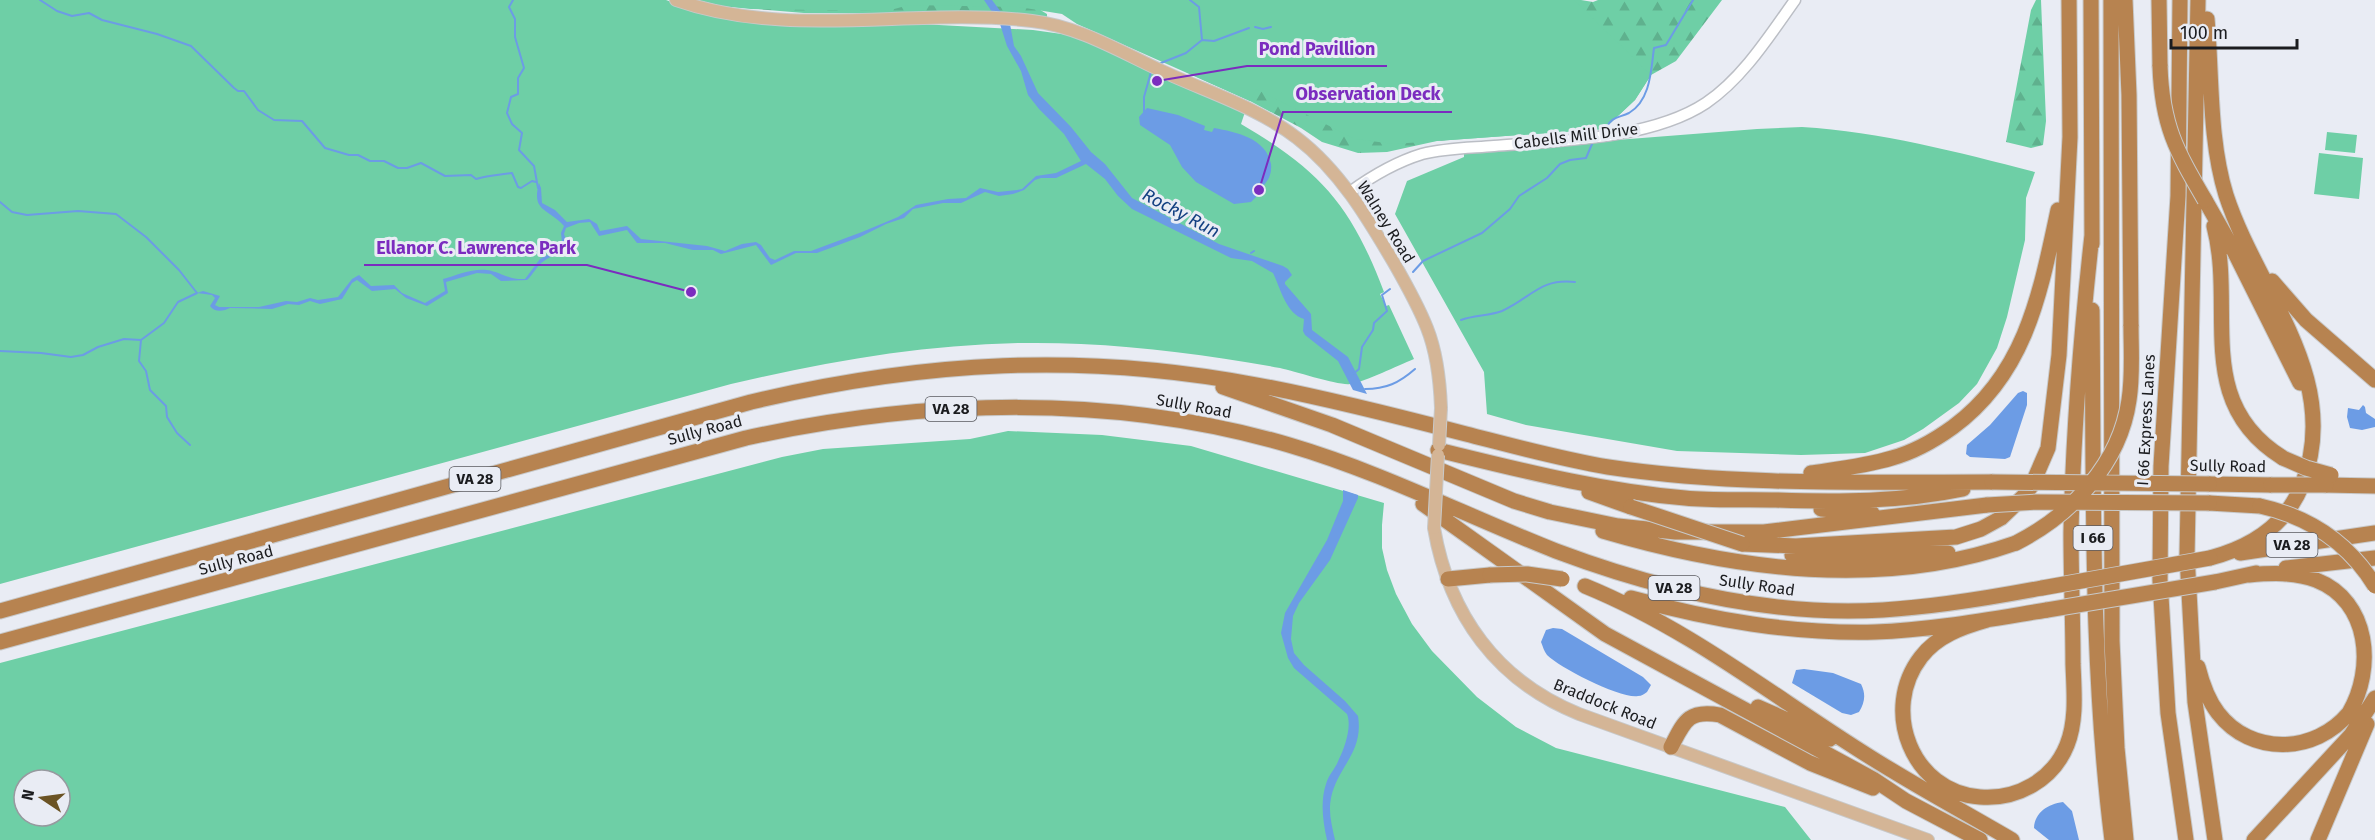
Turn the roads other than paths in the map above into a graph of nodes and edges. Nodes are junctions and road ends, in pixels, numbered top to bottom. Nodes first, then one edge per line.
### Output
1 (676, 0) edge
2 (1796, 0) edge
3 (2069, 0) edge
4 (2091, 0) edge
5 (2102, 0) edge
6 (2111, 0) edge
7 (2125, 0) edge
8 (2159, 0) edge
9 (2180, 0) edge
10 (2198, 0) edge
11 (2205, 0) edge
12 (2070, 121) junction
13 (1350, 192) junction
14 (2092, 235) junction
15 (2221, 235) junction
16 (2247, 244) junction
17 (2111, 252) junction
18 (1135, 369) junction
19 (2375, 381) edge
20 (1438, 450) junction
21 (2308, 466) junction
22 (1362, 469) junction
23 (1518, 470) junction
24 (1718, 478) junction
25 (2329, 480) junction
26 (2375, 481) edge
27 (1992, 482) junction
28 (2375, 486) edge
29 (1719, 501) junction
30 (1530, 507) junction
31 (1920, 512) junction
32 (2375, 533) edge
33 (2016, 543) junction
34 (1785, 550) junction
35 (2210, 558) junction
36 (2375, 558) edge
37 (2249, 575) junction
38 (1448, 579) junction
39 (1584, 586) junction
40 (2375, 587) edge
41 (0, 611) edge
42 (1987, 620) junction
43 (2190, 633) junction
44 (0, 642) edge
45 (1638, 653) junction
46 (2375, 698) edge
47 (2375, 706) edge
48 (1671, 747) junction
49 (1870, 757) junction
50 (1906, 801) junction
51 (1928, 840) edge
52 (1980, 840) edge
53 (2012, 840) edge
54 (2112, 840) edge
55 (2126, 840) edge
56 (2188, 840) edge
57 (2215, 840) edge
58 (2254, 840) edge
59 (2318, 840) edge

1 - 13 main road, Walney Road
2 - 13 street, Cabells Mill Drive
3 - 12 highway
4 - 14 highway, I 66
5 - 17 highway
6 - 17 highway, I 66 Express Lanes
7 - 33 highway, bridge
8 - 15 highway, bridge
9 - 56 highway, I 66 Express Lanes
10 - 43 highway
11 - 16 highway
12 - 24 highway
12 - 34 highway
13 - 20 main road, Walney Road, bridge
14 - 42 highway
14 - 54 highway, I 66
15 - 21 highway
15 - 25 highway, bridge
16 - 19 highway
16 - 21 highway
17 - 55 highway, I 66 Express Lanes
18 - 24 highway, Sully Road / VA 28
18 - 30 highway
18 - 41 highway, Sully Road / VA 28
20 - 23 highway
20 - 38 main road, Braddock Road, bridge
21 - 35 highway
22 - 35 highway, Sully Road / VA 28, bridge
22 - 44 highway, Sully Road / VA 28
22 - 45 highway
23 - 29 highway
23 - 34 highway, bridge
24 - 27 highway, Sully Road / VA 28
25 - 26 highway
25 - 27 highway, Sully Road / VA 28, bridge
25 - 28 highway, Sully Road / VA 28
27 - 29 highway
29 - 31 highway
30 - 31 highway
30 - 33 highway
31 - 40 highway, bridge
32 - 35 highway, Sully Road / VA 28
33 - 34 highway
36 - 37 highway
37 - 42 highway, bridge
37 - 43 highway
38 - 39 highway, bridge
38 - 48 main road, Braddock Road
39 - 42 highway
39 - 49 highway
43 - 57 highway
45 - 49 highway
45 - 50 highway
46 - 58 highway
47 - 59 highway
48 - 50 highway
48 - 51 main road, Braddock Road
49 - 53 highway
50 - 52 highway

